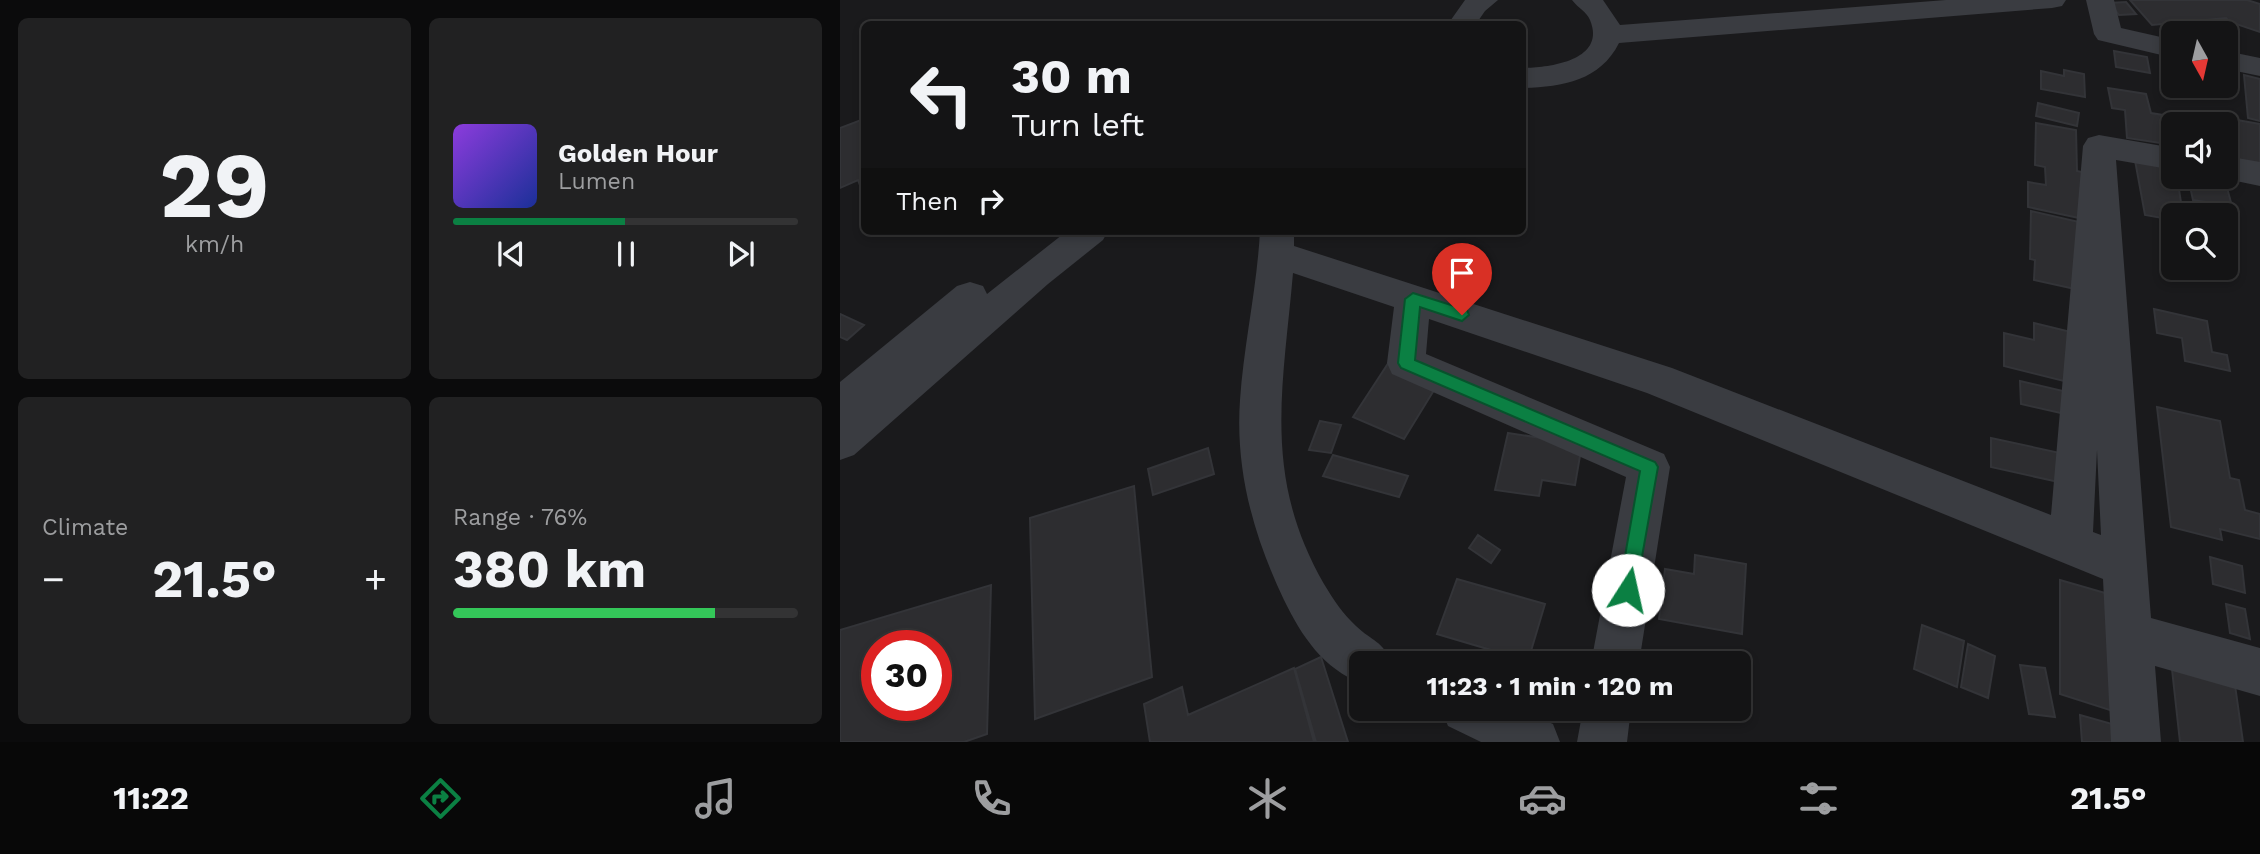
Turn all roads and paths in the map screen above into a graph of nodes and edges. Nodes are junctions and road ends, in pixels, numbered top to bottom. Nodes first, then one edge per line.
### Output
1 (1483, 0) edge
2 (1789, 0) edge
3 (2052, 0) edge
4 (2100, 0) edge
5 (1599, 16) edge
6 (1464, 21) edge
7 (2161, 45) edge
8 (2238, 62) edge
9 (2260, 67) edge
10 (1526, 78) edge
11 (2099, 146) junction
12 (2161, 157) edge
13 (2238, 170) edge
14 (2260, 174) edge
15 (1046, 235) edge
16 (1086, 235) edge
17 (1277, 242) edge
18 (1413, 299) junction
19 (840, 406) edge
20 (840, 442) edge
21 (2070, 545) junction
22 (2125, 566) junction
23 (2129, 635) junction
24 (1351, 651) edge
25 (1617, 651) edge
26 (2260, 672) edge
27 (1490, 721) edge
28 (1605, 721) edge
29 (1535, 742) edge
30 (1602, 742) edge
31 (2136, 742) edge

1 - 6 street
2 - 5 street
3 - 5 street
4 - 7 street
5 - 10 street
8 - 9 street
11 - 12 street
11 - 21 street
11 - 22 street
13 - 14 street
15 - 19 street
16 - 20 street
17 - 18 street
17 - 24 street
18 - 21 street
18 - 25 street
21 - 22 street
22 - 23 street
23 - 26 street
23 - 31 street
27 - 29 street
28 - 30 street

